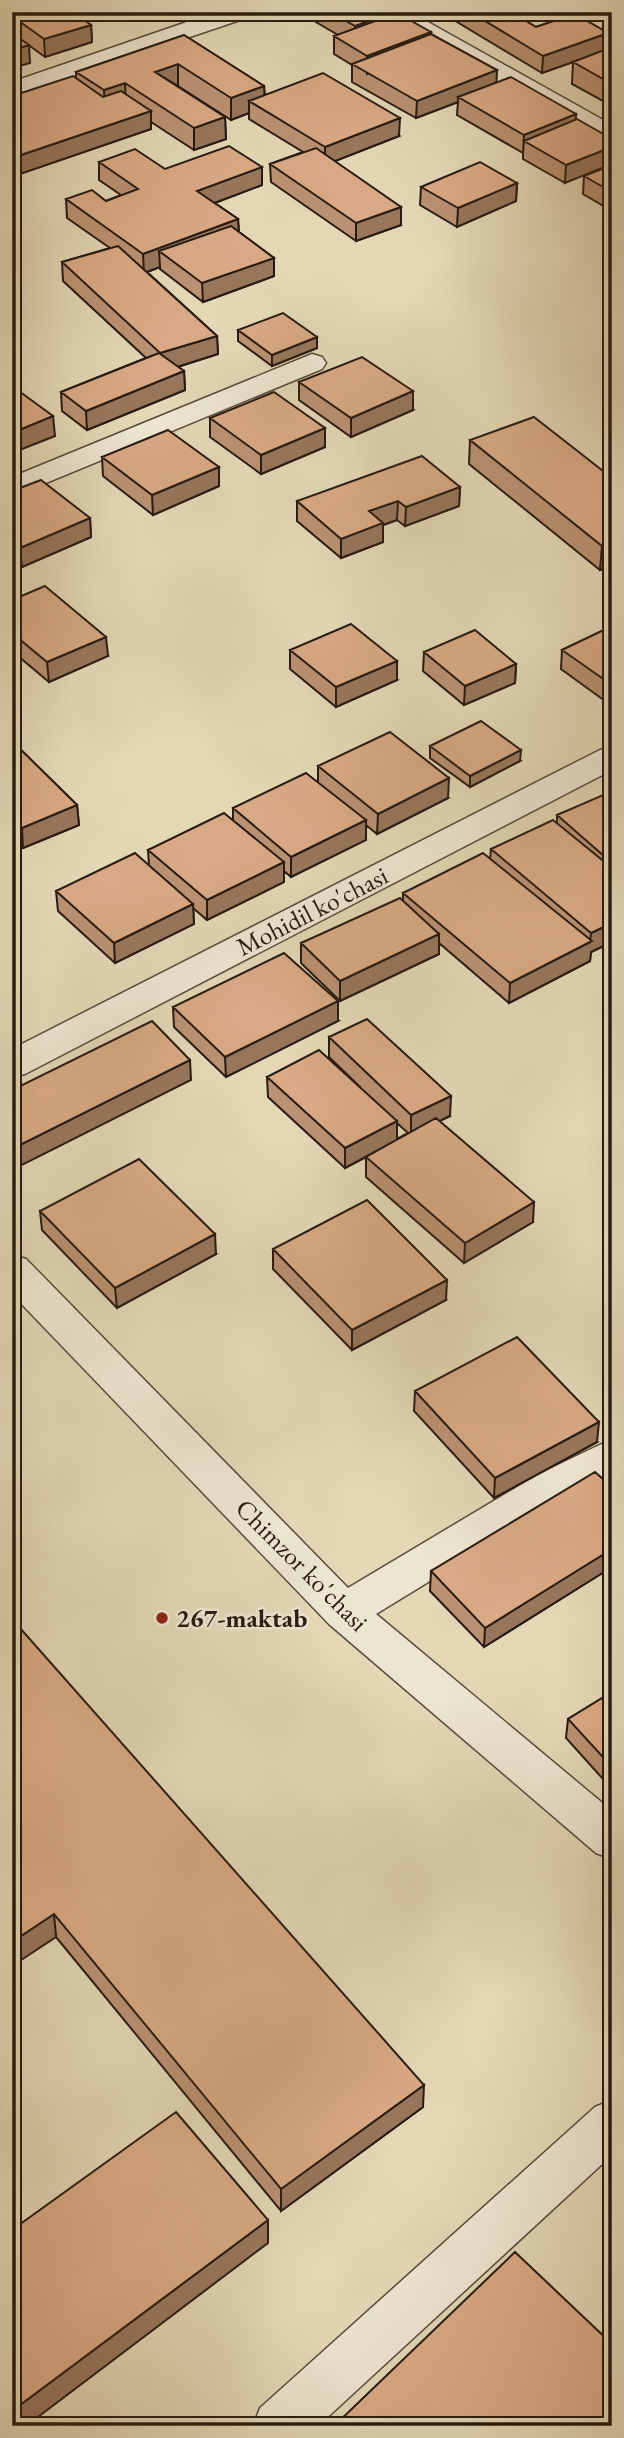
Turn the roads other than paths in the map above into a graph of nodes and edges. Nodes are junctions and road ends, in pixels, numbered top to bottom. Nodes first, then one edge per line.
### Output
1 (240, 12) edge
2 (392, 12) edge
3 (12, 90) edge
4 (612, 136) edge
5 (312, 363) dead end
6 (12, 488) edge
7 (612, 757) edge
8 (12, 1065) edge
9 (12, 1269) edge
10 (612, 1455) edge
11 (344, 1612) junction
12 (612, 1839) edge
13 (612, 2123) edge
14 (279, 2426) edge

1 - 3 street
2 - 4 street
5 - 6 street
7 - 8 street, Mohidil ko'chasi
9 - 11 street, Chimzor ko'chasi
10 - 11 street
11 - 12 street, Chimzor ko'chasi
13 - 14 street

